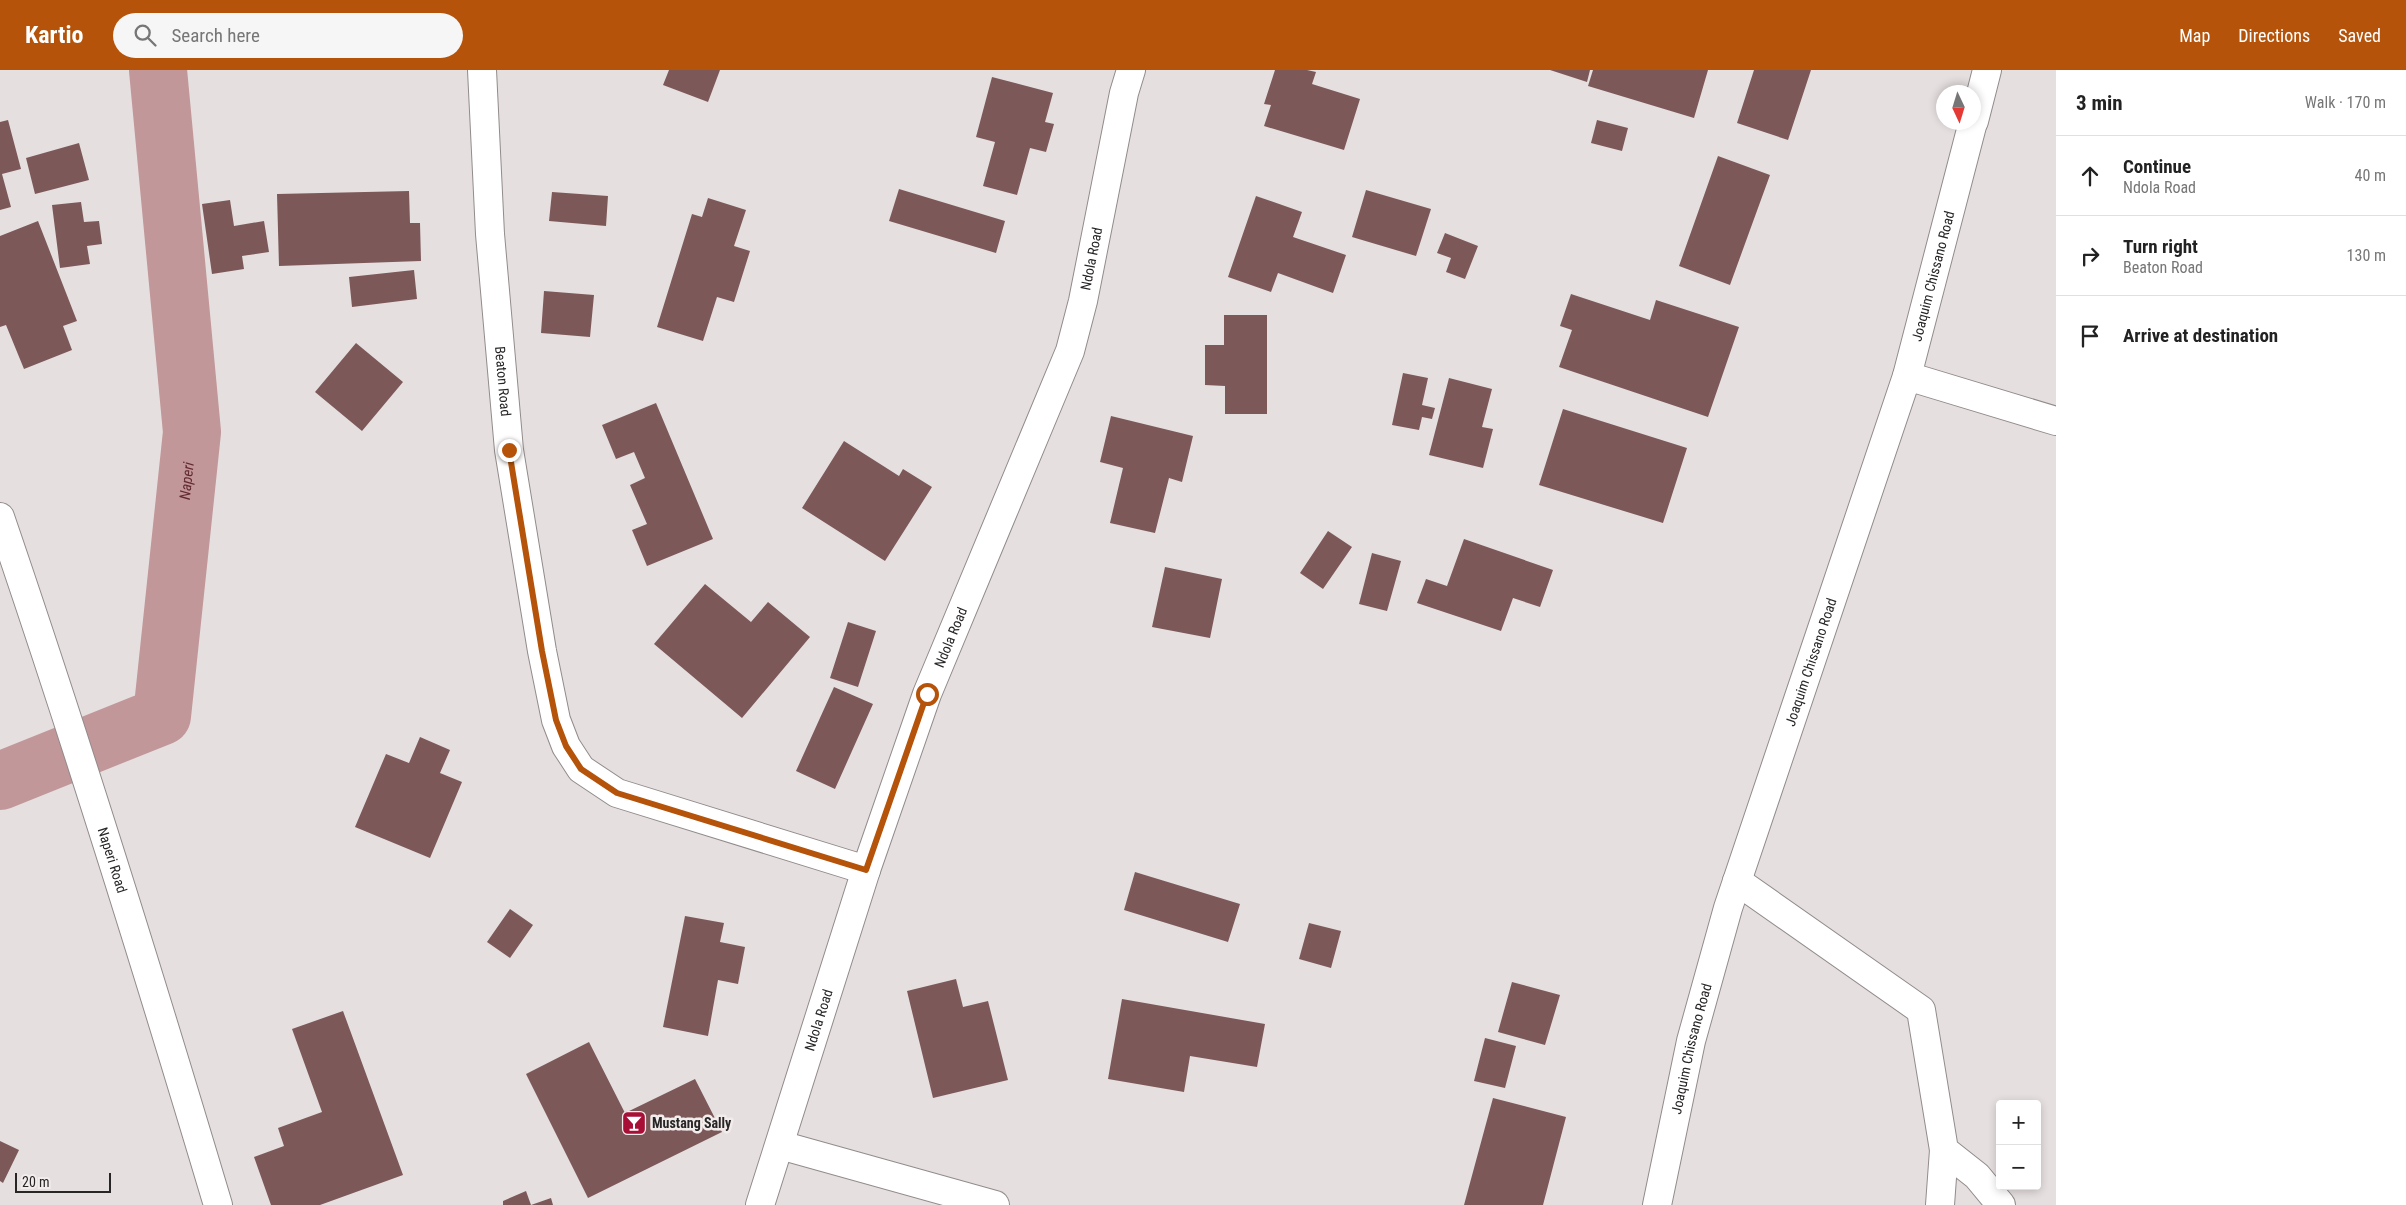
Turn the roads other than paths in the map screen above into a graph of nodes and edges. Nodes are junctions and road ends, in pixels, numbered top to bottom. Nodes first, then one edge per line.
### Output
1 (482, 70) edge
2 (1130, 70) edge
3 (1987, 70) edge
4 (1981, 92) edge
5 (1971, 130) edge
6 (1907, 376) junction
7 (2056, 421) edge
8 (0, 517) edge
9 (866, 870) junction
10 (1737, 881) junction
11 (780, 1146) junction
12 (1944, 1150) junction
13 (218, 1205) edge
14 (760, 1205) edge
15 (995, 1205) edge
16 (1657, 1205) edge
17 (1940, 1205) edge
18 (2001, 1205) edge

1 - 9 main road, Beaton Road
2 - 9 main road, Ndola Road
3 - 4 main road, Joaquim Chissano Road
5 - 6 main road, Joaquim Chissano Road
6 - 7 main road
6 - 10 main road, Joaquim Chissano Road
8 - 13 main road, Naperi Road
9 - 11 main road, Ndola Road
10 - 12 main road
10 - 16 main road, Joaquim Chissano Road
11 - 14 main road, Ndola Road
11 - 15 main road
12 - 17 main road
12 - 18 main road

